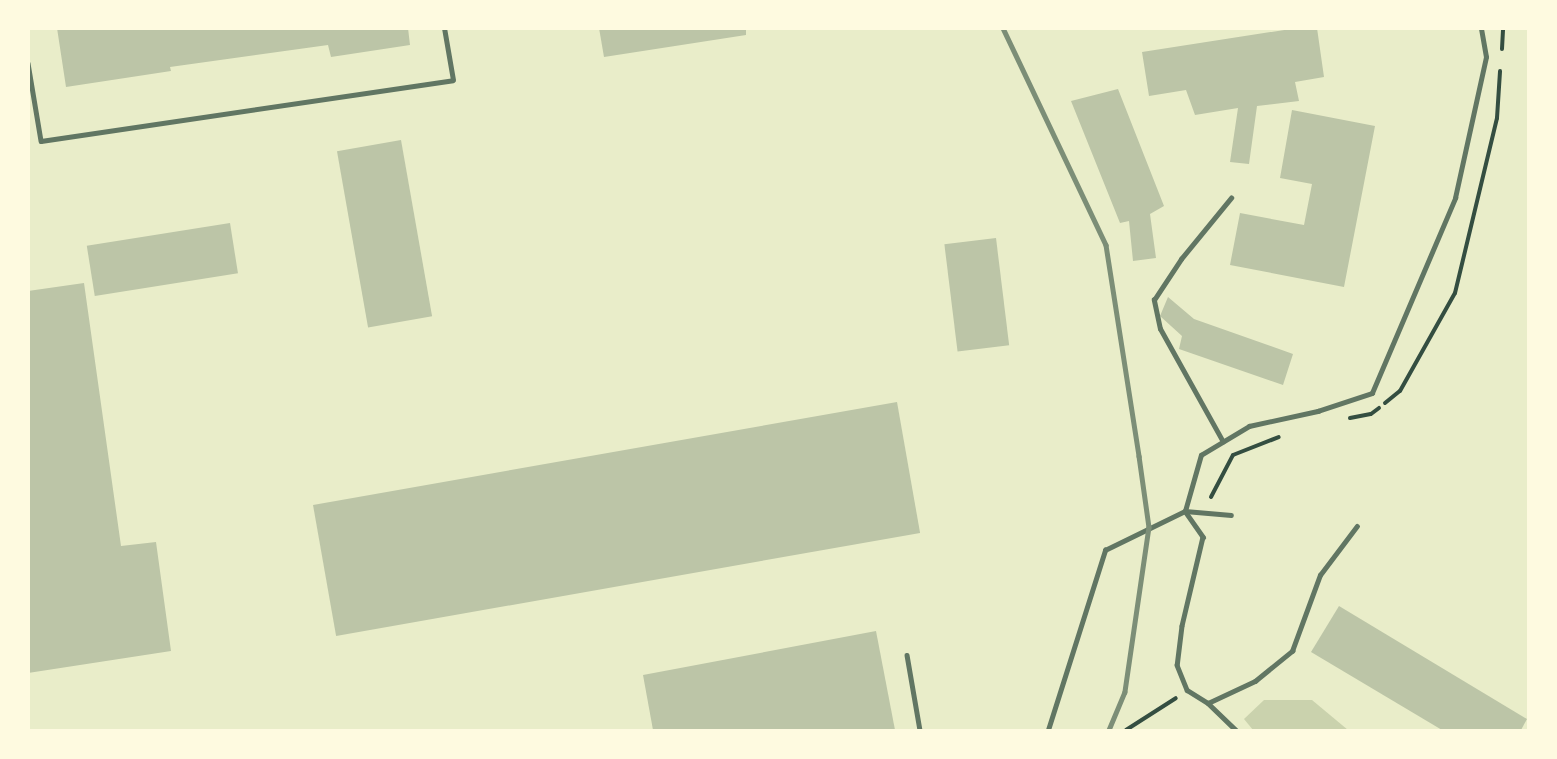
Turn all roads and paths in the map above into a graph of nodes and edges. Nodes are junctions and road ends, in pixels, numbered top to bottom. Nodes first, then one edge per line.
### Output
1 (444, 28) edge
2 (1481, 28) edge
3 (28, 63) edge
4 (1231, 198) dead end
5 (1223, 442) junction
6 (1185, 511) junction
7 (1231, 515) dead end
8 (1357, 526) dead end
9 (907, 655) dead end
10 (1186, 690) junction
11 (1208, 703) junction
12 (920, 730) edge
13 (1048, 730) edge
14 (1126, 730) edge
15 (1236, 730) edge

1 - 3 lane
2 - 5 lane
4 - 5 lane
5 - 6 lane
6 - 7 lane
6 - 10 lane
6 - 13 lane
8 - 11 lane
9 - 12 lane
10 - 11 lane
10 - 14 path
11 - 15 lane

